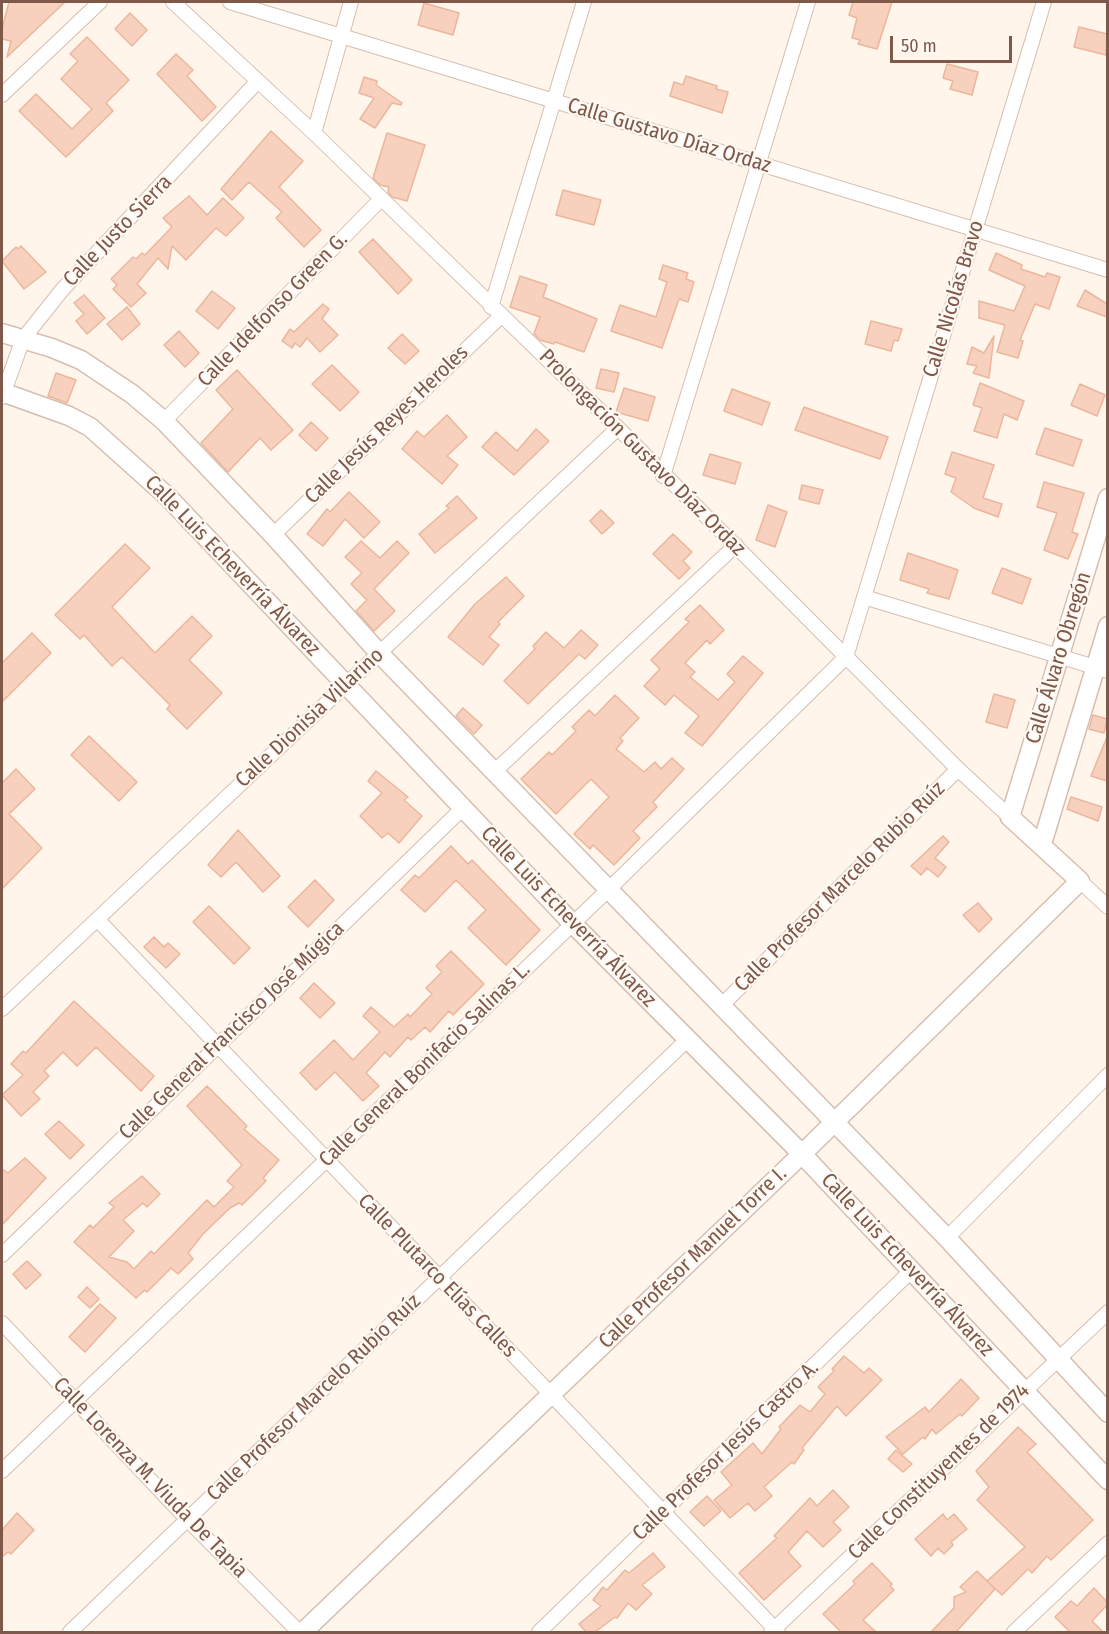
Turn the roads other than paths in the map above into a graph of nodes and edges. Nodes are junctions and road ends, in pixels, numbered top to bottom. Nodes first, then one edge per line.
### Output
1 (100, 2) edge
2 (173, 2) edge
3 (230, 2) edge
4 (351, 2) edge
5 (584, 2) edge
6 (808, 2) edge
7 (1044, 2) edge
8 (340, 35) junction
9 (258, 81) junction
10 (2, 95) edge
11 (553, 101) junction
12 (314, 133) junction
13 (759, 164) junction
14 (381, 199) junction
15 (975, 230) junction
16 (1107, 270) edge
17 (496, 311) junction
18 (2, 333) edge
19 (23, 339) junction
20 (2, 394) edge
21 (164, 421) junction
22 (618, 428) junction
23 (663, 476) junction
24 (1107, 498) edge
25 (273, 535) junction
26 (736, 545) junction
27 (864, 597) junction
28 (1107, 626) edge
29 (379, 653) junction
30 (1059, 656) junction
31 (846, 657) junction
32 (1101, 669) edge
33 (346, 685) junction
34 (958, 769) junction
35 (494, 772) junction
36 (463, 807) junction
37 (1010, 817) junction
38 (1042, 844) junction
39 (1080, 881) junction
40 (610, 888) junction
41 (1107, 907) edge
42 (97, 919) junction
43 (573, 924) junction
44 (722, 1005) junction
45 (2, 1009) edge
46 (688, 1039) junction
47 (216, 1047) junction
48 (1107, 1075) edge
49 (835, 1121) junction
50 (802, 1154) junction
51 (326, 1161) junction
52 (947, 1238) junction
53 (2, 1255) edge
54 (912, 1270) junction
55 (439, 1279) junction
56 (1107, 1312) edge
57 (2, 1323) edge
58 (1057, 1359) junction
59 (1024, 1390) junction
60 (550, 1395) junction
61 (75, 1400) junction
62 (1107, 1413) edge
63 (2, 1471) edge
64 (1107, 1480) edge
65 (663, 1512) junction
66 (188, 1520) junction
67 (1107, 1543) edge
68 (775, 1631) edge
69 (70, 1632) edge
70 (301, 1632) edge
71 (539, 1632) edge
72 (1014, 1632) edge

1 - 10 street
2 - 9 street, Prolongación Gustavo Díaz Ordaz
3 - 8 street, Calle Gustavo Díaz Ordaz
4 - 8 street
5 - 11 street
6 - 13 street
7 - 15 street, Calle Nicolás Bravo
8 - 11 street, Calle Gustavo Díaz Ordaz
8 - 12 street
9 - 12 street, Prolongación Gustavo Díaz Ordaz
9 - 19 street, Calle Justo Sierra
11 - 13 street, Calle Gustavo Díaz Ordaz
11 - 17 street
12 - 14 street, Prolongación Gustavo Díaz Ordaz
13 - 15 street, Calle Gustavo Díaz Ordaz
13 - 23 street
14 - 17 street, Prolongación Gustavo Díaz Ordaz
14 - 21 street, Calle Idelfonso Green G.
15 - 16 street, Calle Gustavo Díaz Ordaz
15 - 27 street, Calle Nicolás Bravo
17 - 22 street, Prolongación Gustavo Díaz Ordaz
17 - 25 street, Calle Jesús Reyes Heroles
18 - 19 street
19 - 20 street, Calle Justo Sierra
19 - 21 street
20 - 33 street, Calle Luis Echeverría Álvarez
21 - 25 street
22 - 23 street, Prolongación Gustavo Díaz Ordaz
22 - 29 street, Calle Dionisia Villarino
23 - 26 street, Prolongación Gustavo Díaz Ordaz
24 - 30 street, Calle Álvaro Obregón
25 - 29 street
26 - 31 street, Prolongación Gustavo Díaz Ordaz
26 - 35 street
27 - 30 street
27 - 31 street, Calle Nicolás Bravo
28 - 32 street, Calle Álvaro Obregón
29 - 33 street, Calle Dionisia Villarino
29 - 35 street
30 - 32 street
30 - 37 street, Calle Álvaro Obregón
31 - 34 street, Prolongación Gustavo Díaz Ordaz
31 - 40 street, Calle General Bonifacio Salinas L.
32 - 38 street, Calle Álvaro Obregón
33 - 36 street, Calle Luis Echeverría Álvarez
33 - 42 street, Calle Dionisia Villarino
34 - 37 street, Prolongación Gustavo Díaz Ordaz
34 - 44 street, Calle Profesor Marcelo Rubio Ruíz
35 - 40 street
36 - 43 street, Calle Luis Echeverría Álvarez
36 - 47 street, Calle General Francisco José Múgica
37 - 38 street, Prolongación Gustavo Díaz Ordaz
38 - 39 street, Prolongación Gustavo Díaz Ordaz
39 - 41 street, Prolongación Gustavo Díaz Ordaz
39 - 49 street, Calle Profesor Manuel Torre I.
40 - 43 street, Calle General Bonifacio Salinas L.
40 - 44 street
42 - 45 street, Calle Dionisia Villarino
42 - 47 street, Calle Plutarco Elías Calles
43 - 46 street, Calle Luis Echeverría Álvarez
43 - 51 street, Calle General Bonifacio Salinas L.
44 - 49 street
46 - 50 street, Calle Luis Echeverría Álvarez
46 - 55 street, Calle Profesor Marcelo Rubio Ruíz
47 - 51 street, Calle Plutarco Elías Calles
47 - 53 street, Calle General Francisco José Múgica
48 - 52 street
49 - 50 street, Calle Profesor Manuel Torre I.
49 - 52 street
50 - 54 street, Calle Luis Echeverría Álvarez
50 - 60 street, Calle Profesor Manuel Torre I.
51 - 55 street, Calle Plutarco Elías Calles
51 - 61 street, Calle General Bonifacio Salinas L.
52 - 58 street
54 - 59 street, Calle Luis Echeverría Álvarez
54 - 65 street, Calle Profesor Jesús Castro A.
55 - 60 street, Calle Plutarco Elías Calles
55 - 66 street, Calle Profesor Marcelo Rubio Ruíz
56 - 58 street, Calle Constituyentes de 1974
57 - 61 street, Calle Lorenza M. Viuda De Tapia
58 - 59 street, Calle Constituyentes de 1974
58 - 62 street
59 - 64 street, Calle Luis Echeverría Álvarez
59 - 68 street, Calle Constituyentes de 1974
60 - 65 street, Calle Plutarco Elías Calles
60 - 70 street, Calle Profesor Manuel Torre I.
61 - 63 street, Calle General Bonifacio Salinas L.
61 - 66 street, Calle Lorenza M. Viuda De Tapia
65 - 68 street, Calle Plutarco Elías Calles
65 - 71 street, Calle Profesor Jesús Castro A.
66 - 69 street, Calle Profesor Marcelo Rubio Ruíz
66 - 70 street, Calle Lorenza M. Viuda De Tapia
67 - 72 street

